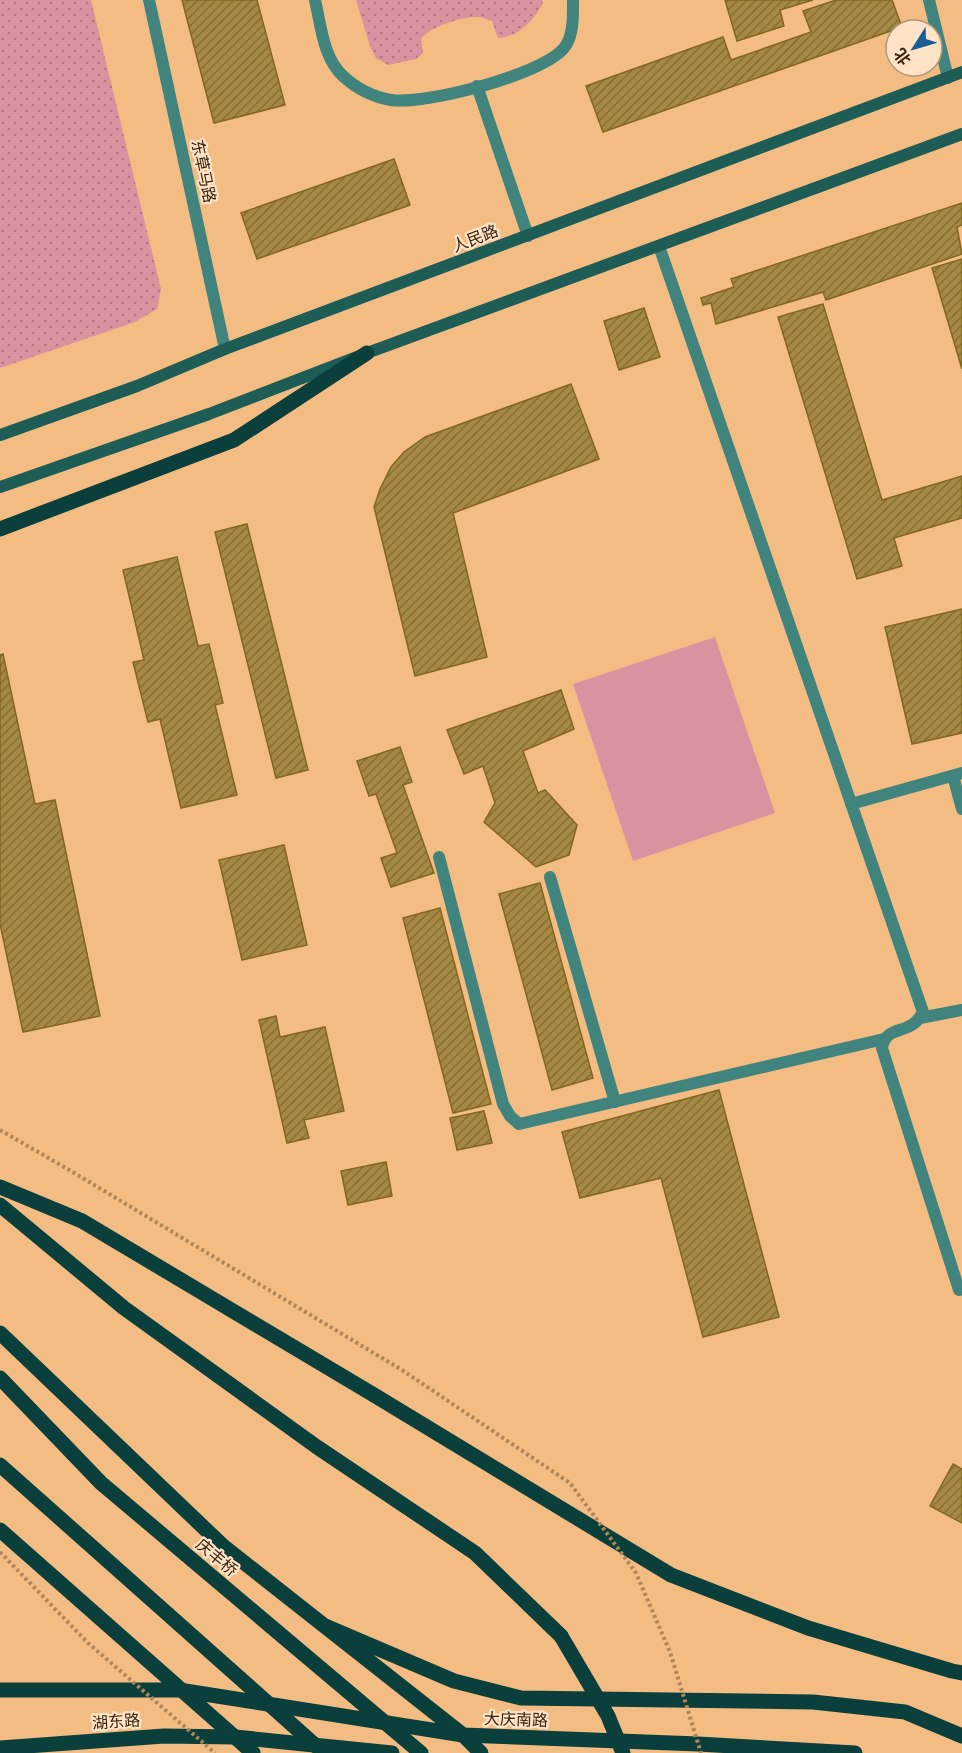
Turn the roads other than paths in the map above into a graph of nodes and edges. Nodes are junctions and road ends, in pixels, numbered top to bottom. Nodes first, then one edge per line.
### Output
1 (149, 0) edge
2 (315, 0) edge
3 (573, 0) edge
4 (929, 0) edge
5 (962, 72) edge
6 (948, 78) junction
7 (477, 86) junction
8 (962, 134) edge
9 (528, 236) junction
10 (659, 246) junction
11 (225, 349) junction
12 (367, 353) junction
13 (0, 435) edge
14 (0, 487) edge
15 (0, 529) edge
16 (958, 775) edge
17 (851, 804) junction
18 (962, 809) edge
19 (439, 858) dead end
20 (550, 877) dead end
21 (962, 1010) edge
22 (920, 1018) junction
23 (884, 1039) junction
24 (615, 1102) junction
25 (0, 1187) edge
26 (0, 1205) edge
27 (959, 1290) dead end
28 (0, 1333) edge
29 (0, 1378) edge
30 (0, 1465) edge
31 (0, 1530) edge
32 (326, 1626) junction
33 (962, 1673) edge
34 (0, 1690) edge
35 (179, 1690) junction
36 (463, 1736) junction
37 (962, 1736) edge
38 (235, 1737) junction
39 (0, 1748) edge
40 (253, 1753) edge
41 (324, 1753) edge
42 (392, 1753) edge
43 (421, 1753) edge
44 (481, 1753) edge
45 (623, 1753) edge
46 (855, 1753) edge

1 - 11 street, 东草马路
2 - 7 street
3 - 7 street
4 - 6 street
5 - 6 main road, 人民路
6 - 9 main road, 人民路
7 - 9 street
8 - 10 main road
9 - 11 main road, 人民路
10 - 12 main road
10 - 17 street
11 - 13 main road, 人民路
12 - 14 main road
12 - 15 main road
16 - 17 street
16 - 18 street
17 - 22 street
19 - 24 street
20 - 24 street
21 - 22 street
22 - 23 street
23 - 24 street
23 - 27 street
25 - 33 main road, bridge
26 - 45 main road, bridge
28 - 32 main road
29 - 43 main road, 庆丰桥, bridge
30 - 41 main road, bridge
31 - 35 main road
32 - 36 main road
32 - 37 main road
34 - 35 main road, 湖东路
35 - 36 main road, 大庆南路
35 - 38 main road
36 - 44 main road
36 - 46 main road, 大庆南路
38 - 39 main road, 湖东路
38 - 40 main road
38 - 42 main road

